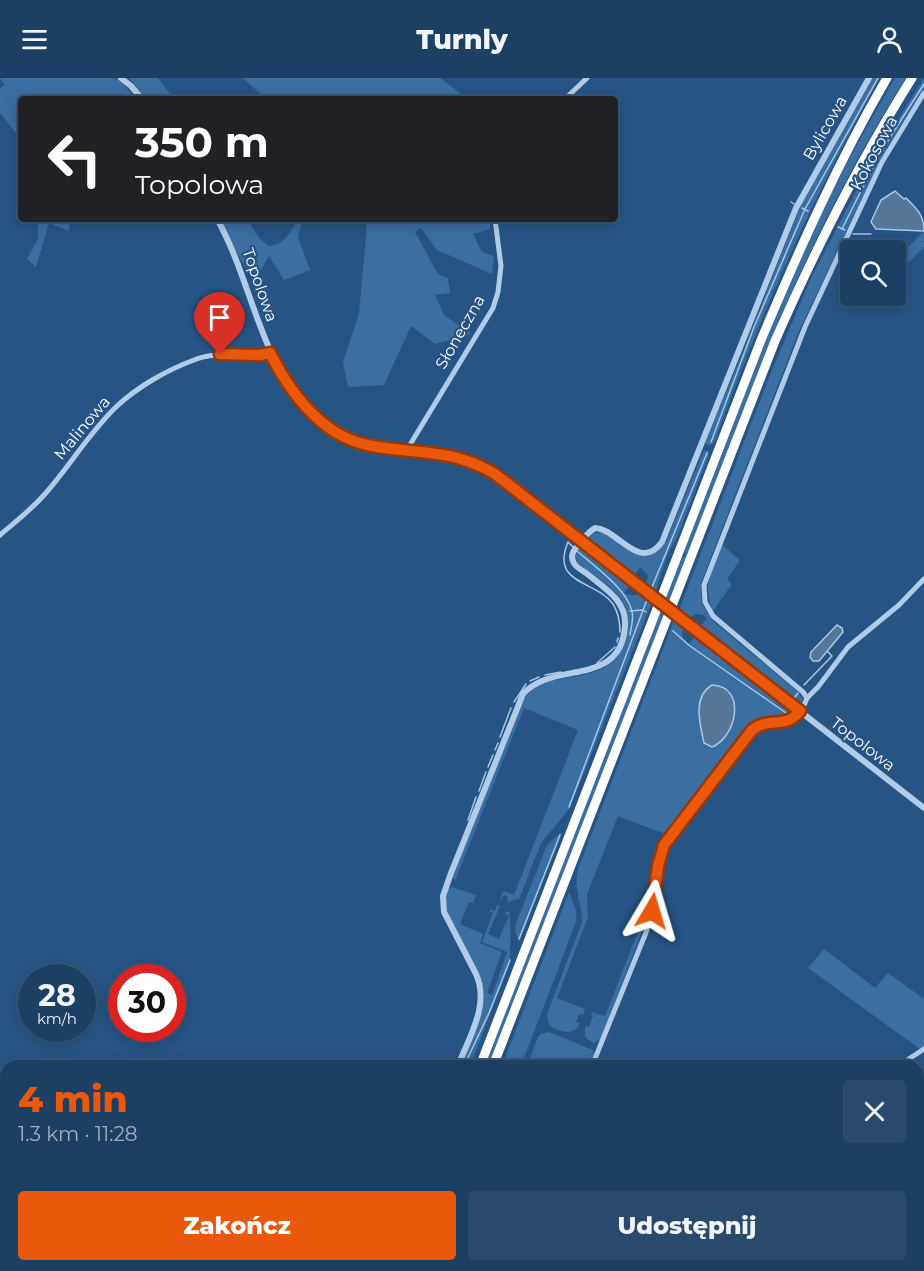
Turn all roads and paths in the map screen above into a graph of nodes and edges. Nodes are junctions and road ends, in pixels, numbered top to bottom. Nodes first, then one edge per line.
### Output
1 (121, 78) edge
2 (587, 78) edge
3 (869, 78) edge
4 (887, 78) edge
5 (912, 78) edge
6 (924, 93) edge
7 (139, 96) edge
8 (568, 96) edge
9 (219, 222) edge
10 (495, 222) edge
11 (270, 353) junction
12 (409, 449) junction
13 (0, 535) edge
14 (582, 541) junction
15 (924, 579) edge
16 (807, 698) junction
17 (800, 711) junction
18 (924, 808) edge
19 (924, 1049) edge
20 (460, 1060) edge
21 (482, 1060) edge
22 (495, 1060) edge
23 (594, 1060) edge
24 (907, 1060) edge

1 - 7 street
2 - 8 street
3 - 14 street, Bylicowa
4 - 21 highway
5 - 22 highway
6 - 16 street, Kokosowa
9 - 11 street, Topolowa
10 - 12 street, Słoneczna
11 - 12 street, Topolowa
11 - 13 street, Malinowa
12 - 14 street, Topolowa
14 - 17 street, Topolowa, bridge
14 - 20 street
15 - 16 street
16 - 17 street
17 - 18 street, Topolowa
17 - 23 street
19 - 24 street

